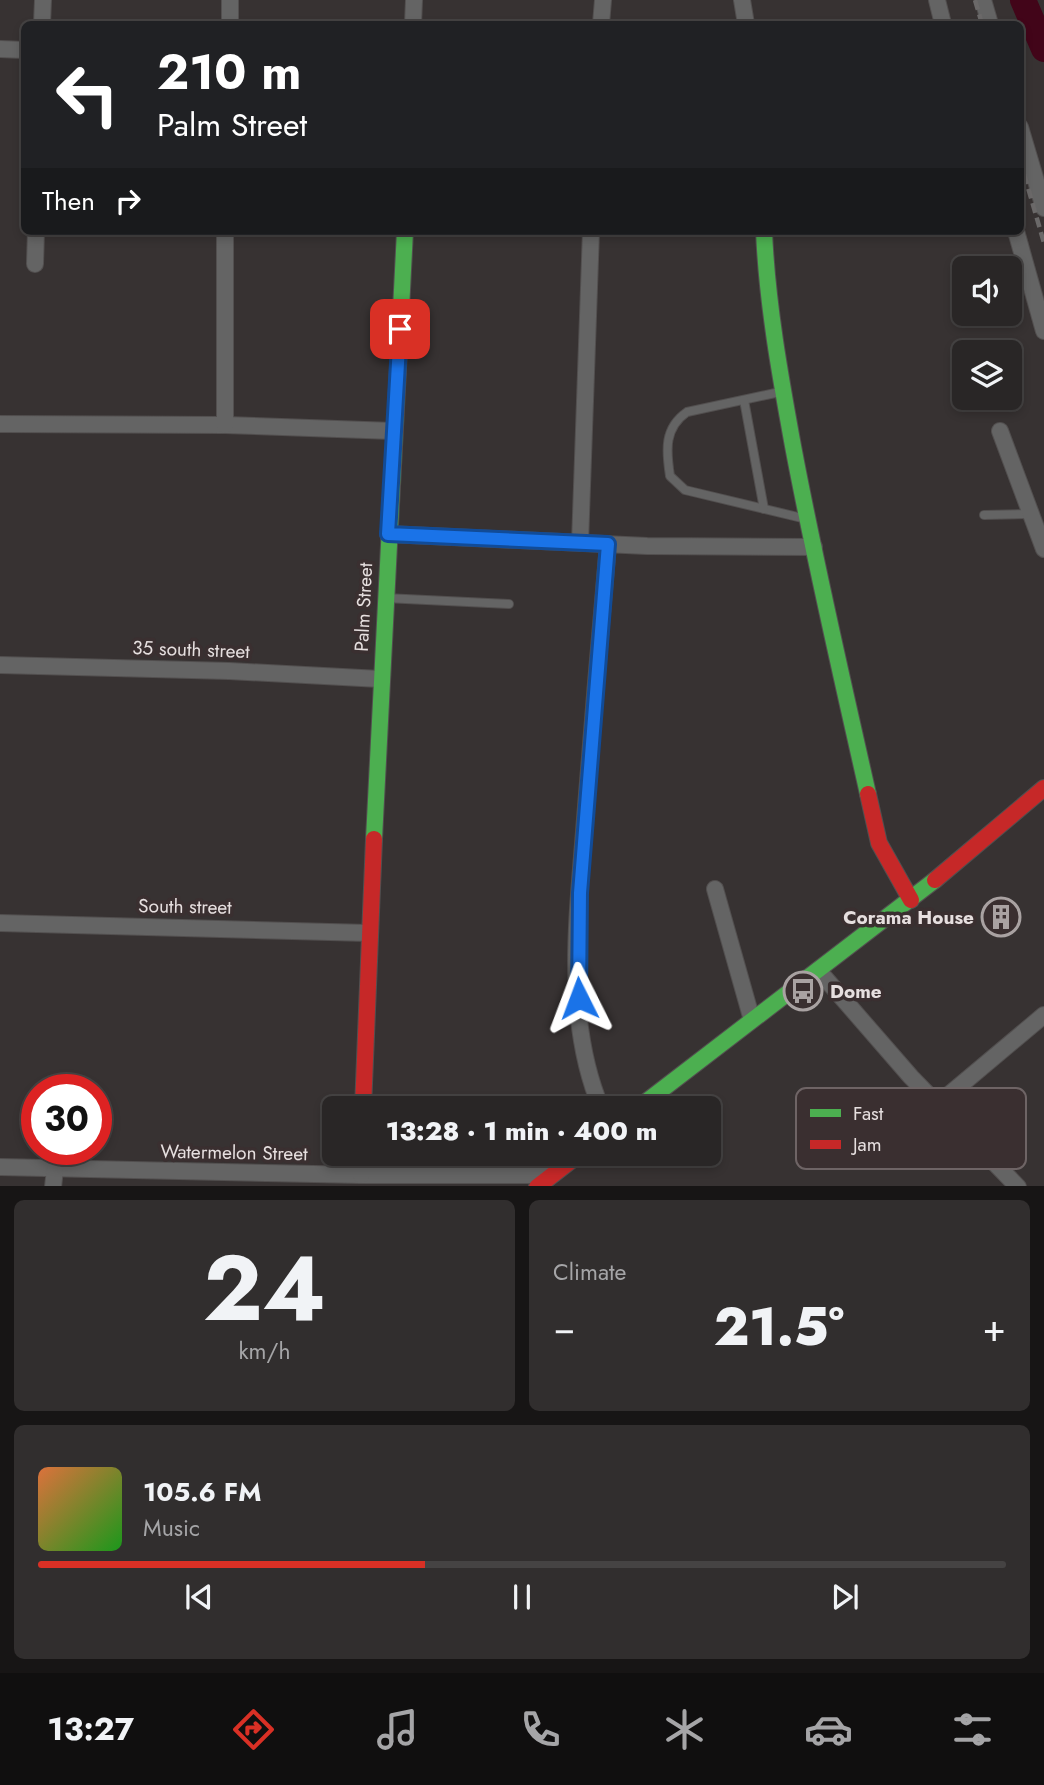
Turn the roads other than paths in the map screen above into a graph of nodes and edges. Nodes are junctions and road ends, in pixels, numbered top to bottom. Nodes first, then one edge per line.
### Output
1 (43, 0) edge
2 (230, 0) edge
3 (414, 0) edge
4 (603, 0) edge
5 (742, 0) edge
6 (937, 0) edge
7 (983, 0) edge
8 (42, 21) edge
9 (230, 21) edge
10 (413, 21) edge
11 (601, 21) edge
12 (746, 21) edge
13 (942, 21) edge
14 (989, 21) edge
15 (0, 49) edge
16 (21, 50) edge
17 (1024, 140) edge
18 (1044, 208) edge
19 (36, 235) edge
20 (225, 235) edge
21 (405, 235) edge
22 (591, 235) edge
23 (764, 235) edge
24 (1017, 235) edge
25 (35, 264) dead end
26 (1044, 331) edge
27 (783, 391) junction
28 (744, 400) junction
29 (0, 424) edge
30 (225, 425) junction
31 (393, 431) junction
32 (1000, 431) dead end
33 (764, 509) junction
34 (1031, 514) junction
35 (984, 515) dead end
36 (807, 519) junction
37 (388, 534) junction
38 (580, 543) junction
39 (608, 544) junction
40 (814, 547) junction
41 (1044, 549) edge
42 (386, 598) junction
43 (509, 604) dead end
44 (0, 665) edge
45 (380, 679) junction
46 (1044, 788) edge
47 (715, 889) dead end
48 (911, 900) junction
49 (0, 923) edge
50 (368, 933) junction
51 (818, 970) junction
52 (1044, 1015) edge
53 (752, 1020) junction
54 (924, 1088) edge
55 (957, 1088) edge
56 (363, 1096) edge
57 (598, 1096) edge
58 (654, 1096) edge
59 (361, 1166) edge
60 (563, 1166) edge
61 (0, 1167) edge
62 (55, 1169) junction
63 (1001, 1169) edge
64 (361, 1175) junction
65 (551, 1175) junction
66 (53, 1186) edge
67 (537, 1186) edge
68 (1018, 1186) edge

1 - 8 street
2 - 9 street
3 - 10 street
4 - 11 street
5 - 12 street
6 - 13 street
7 - 14 street
15 - 16 street
17 - 18 street
19 - 25 street
20 - 30 street
21 - 31 street, Palm Street
22 - 38 street
23 - 27 street
24 - 26 street
27 - 28 lane
27 - 36 street
28 - 33 lane
28 - 33 lane
29 - 30 street
30 - 31 street
31 - 37 street, Palm Street
32 - 34 street
33 - 36 lane
34 - 35 lane
34 - 41 street
36 - 40 street
37 - 38 street
37 - 42 street, Palm Street
38 - 39 street
39 - 40 street
39 - 57 street
40 - 48 street
42 - 43 lane
42 - 45 street, Palm Street
44 - 45 street, 35 south street
45 - 50 street, Palm Street
46 - 48 street
47 - 53 street
48 - 51 street
49 - 50 street, South street
50 - 56 street, Palm Street
51 - 53 street
51 - 54 street
52 - 55 street
53 - 58 street
59 - 64 street
60 - 65 street
61 - 62 street, Watermelon Street
62 - 64 street, Watermelon Street
62 - 66 street
63 - 68 street
64 - 65 street, Watermelon Street
65 - 67 street

